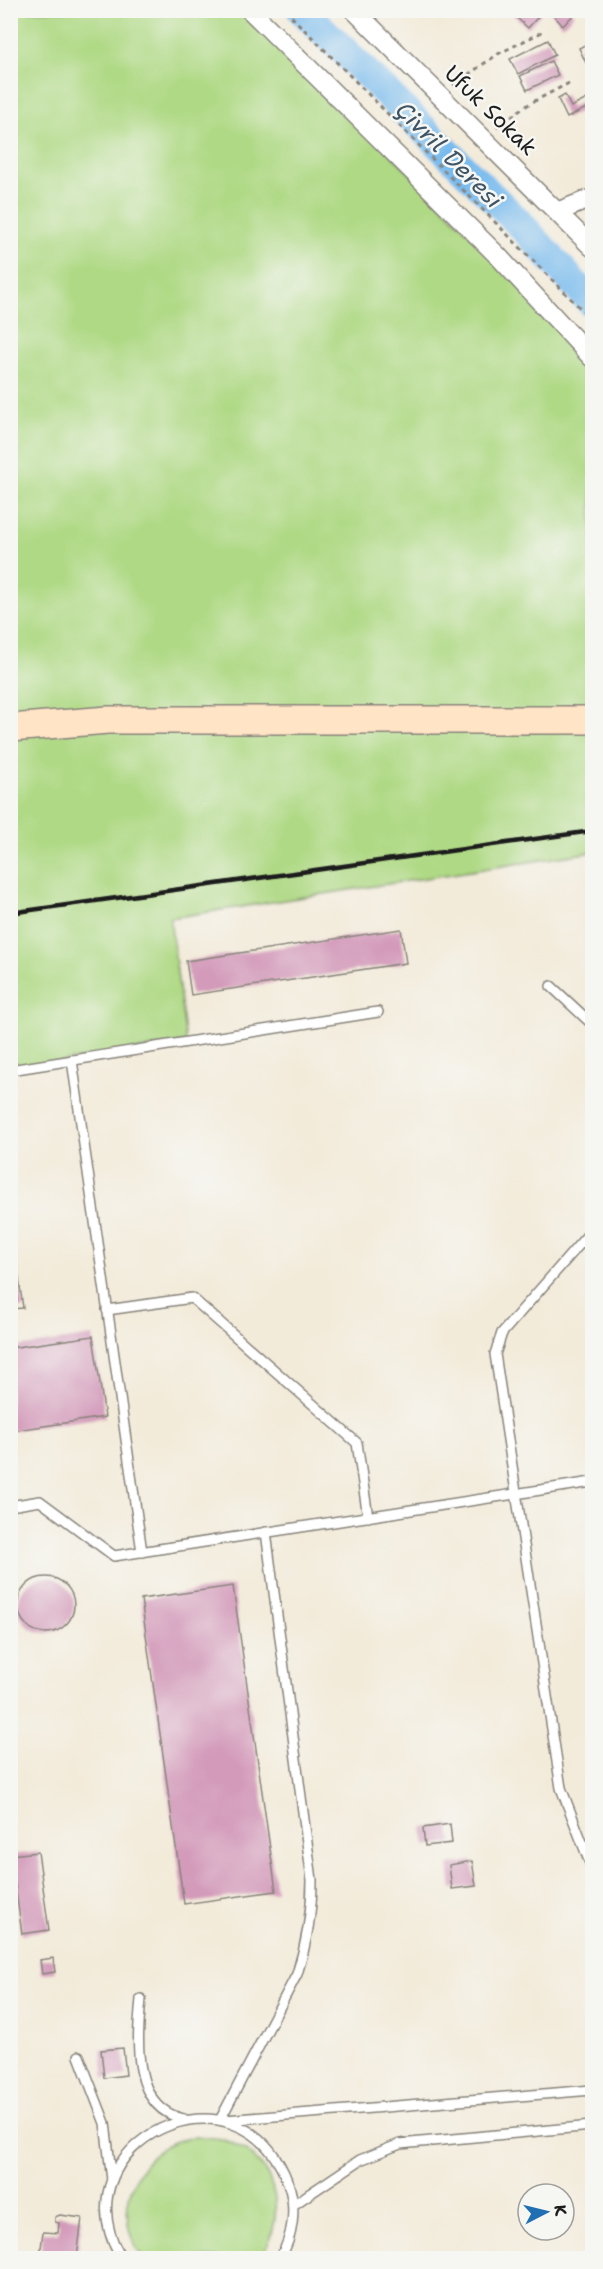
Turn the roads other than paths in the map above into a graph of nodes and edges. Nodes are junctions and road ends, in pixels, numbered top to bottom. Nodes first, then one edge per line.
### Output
1 (250, 10) edge
2 (354, 10) edge
3 (592, 198) edge
4 (560, 211) junction
5 (592, 246) edge
6 (592, 358) edge
7 (586, 720) edge
8 (10, 728) edge
9 (10, 742) edge
10 (551, 986) dead end
11 (378, 1012) dead end
12 (592, 1024) edge
13 (72, 1060) junction
14 (10, 1070) edge
15 (592, 1230) edge
16 (107, 1310) junction
17 (592, 1482) edge
18 (516, 1494) junction
19 (10, 1506) edge
20 (368, 1517) junction
21 (266, 1532) junction
22 (142, 1552) junction
23 (592, 1868) edge
24 (141, 1998) dead end
25 (79, 2056) dead end
26 (592, 2090) edge
27 (186, 2119) junction
28 (220, 2120) junction
29 (592, 2127) edge
30 (112, 2183) junction
31 (293, 2205) junction
32 (117, 2256) edge
33 (280, 2259) edge

1 - 6 street
2 - 4 street, Ufuk Sokak
3 - 4 street
4 - 5 street, Ufuk Sokak
7 - 8 street
7 - 9 street
10 - 12 lane
11 - 13 lane
13 - 14 lane
13 - 16 lane
15 - 18 lane
16 - 20 lane
16 - 22 lane
17 - 18 lane
18 - 20 lane
18 - 23 lane
19 - 22 lane
20 - 21 lane
21 - 22 lane
21 - 28 lane
24 - 27 lane
25 - 30 lane
26 - 28 lane
27 - 28 lane
27 - 30 lane
28 - 31 lane
29 - 31 lane
30 - 32 lane
31 - 33 lane

